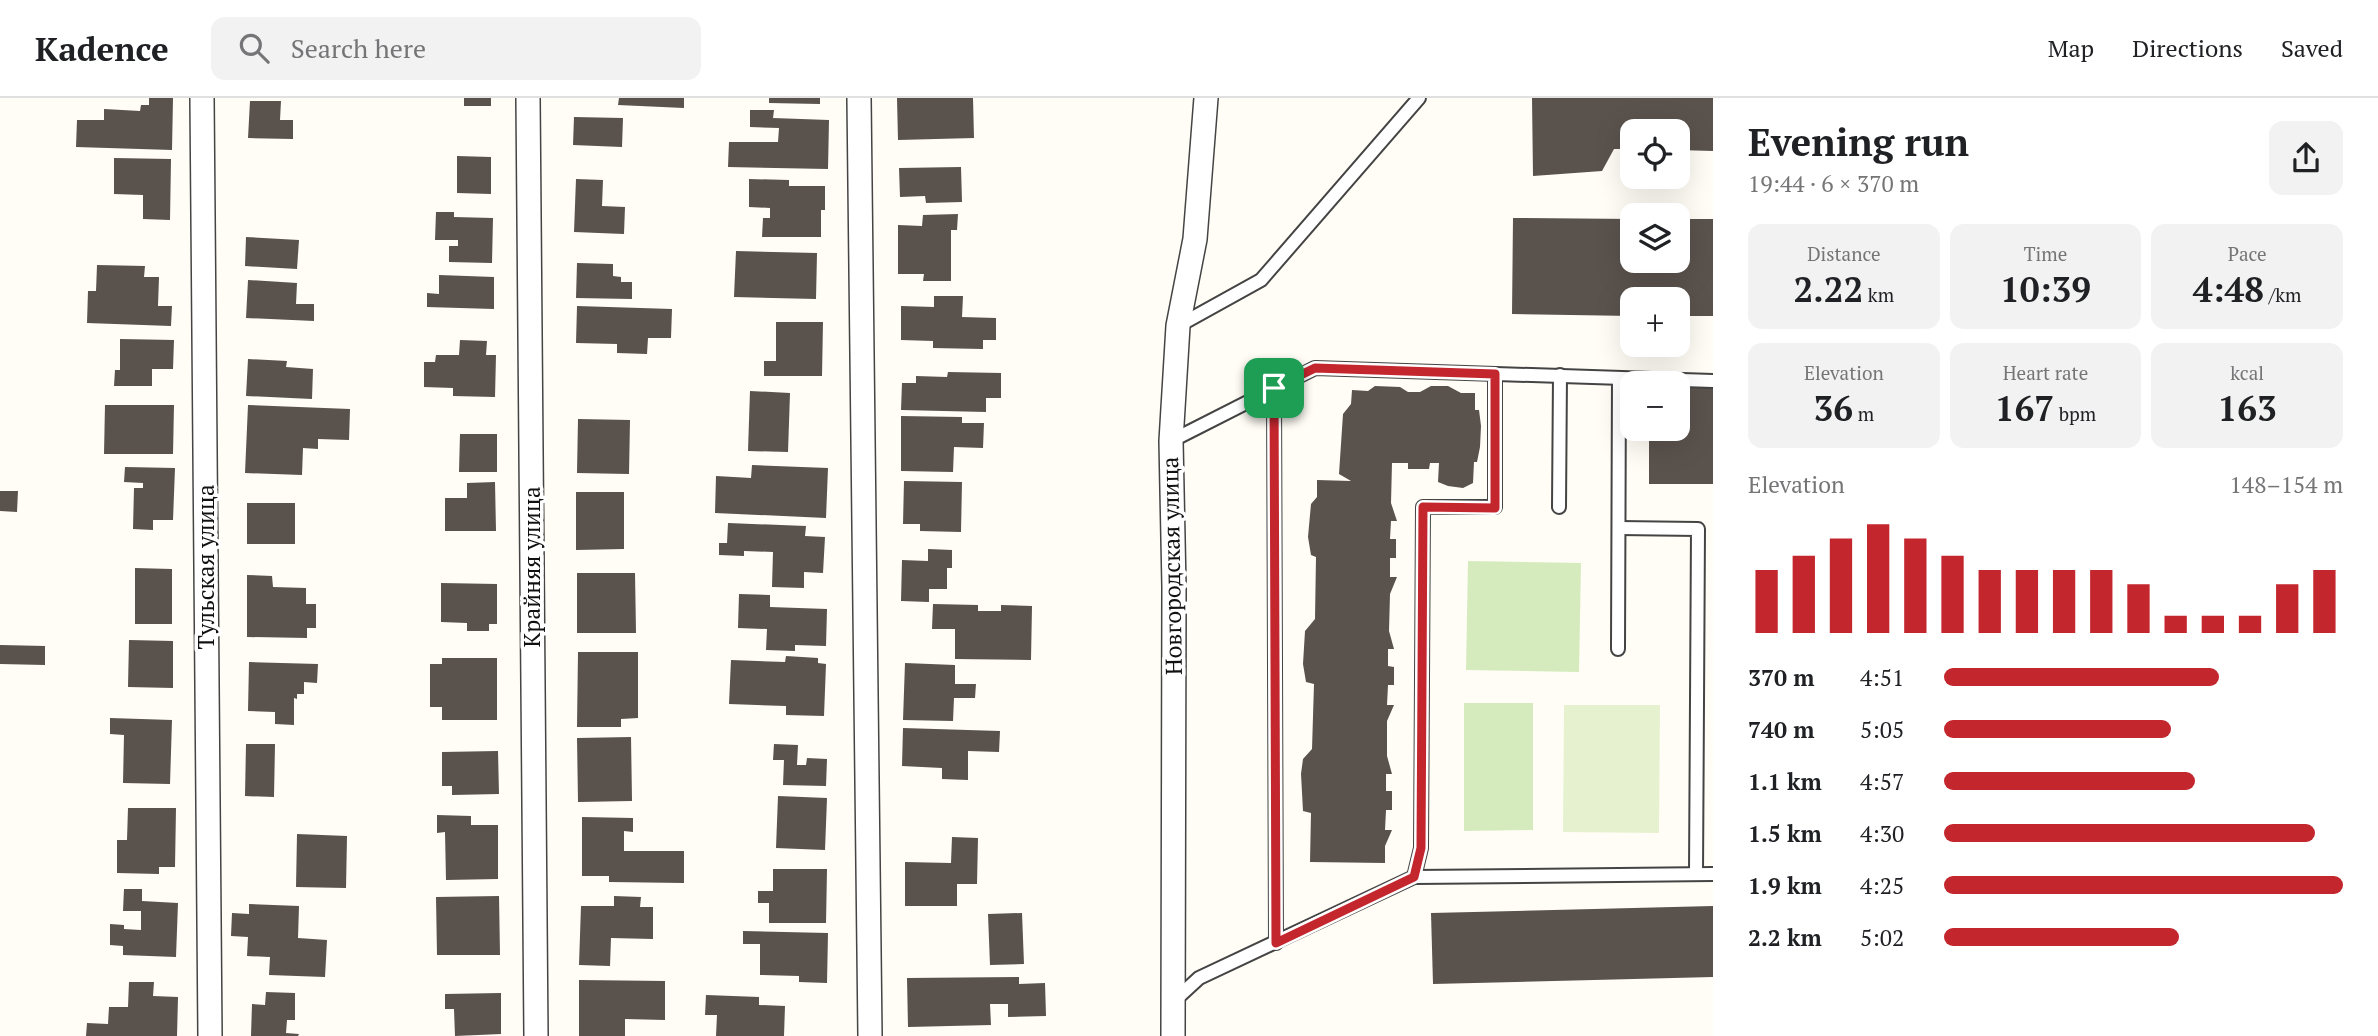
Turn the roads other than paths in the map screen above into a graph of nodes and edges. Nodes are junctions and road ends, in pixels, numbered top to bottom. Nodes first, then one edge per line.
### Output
1 (202, 98) edge
2 (528, 98) edge
3 (859, 98) edge
4 (1206, 98) edge
5 (1419, 98) edge
6 (1178, 326) junction
7 (1495, 374) junction
8 (1560, 375) junction
9 (1619, 378) junction
10 (1713, 381) edge
11 (1274, 388) junction
12 (1171, 440) junction
13 (1559, 507) dead end
14 (1619, 528) junction
15 (1618, 649) dead end
16 (1696, 874) junction
17 (1713, 874) edge
18 (1414, 877) junction
19 (1276, 943) junction
20 (1174, 1001) junction
21 (210, 1036) edge
22 (536, 1036) edge
23 (870, 1036) edge
24 (1173, 1036) edge

1 - 21 street, Тульская улица
2 - 22 street, Крайняя улица
3 - 23 street
4 - 6 street, Новгородская улица
5 - 6 lane
6 - 12 street, Новгородская улица
7 - 8 lane
7 - 11 lane
7 - 18 lane
8 - 9 lane
8 - 13 lane
9 - 10 lane
9 - 14 lane
11 - 12 lane
11 - 19 lane
12 - 20 street, Новгородская улица
14 - 15 lane
14 - 16 lane
16 - 17 lane
16 - 18 lane
18 - 19 lane
19 - 20 lane
20 - 24 street, Новгородская улица

